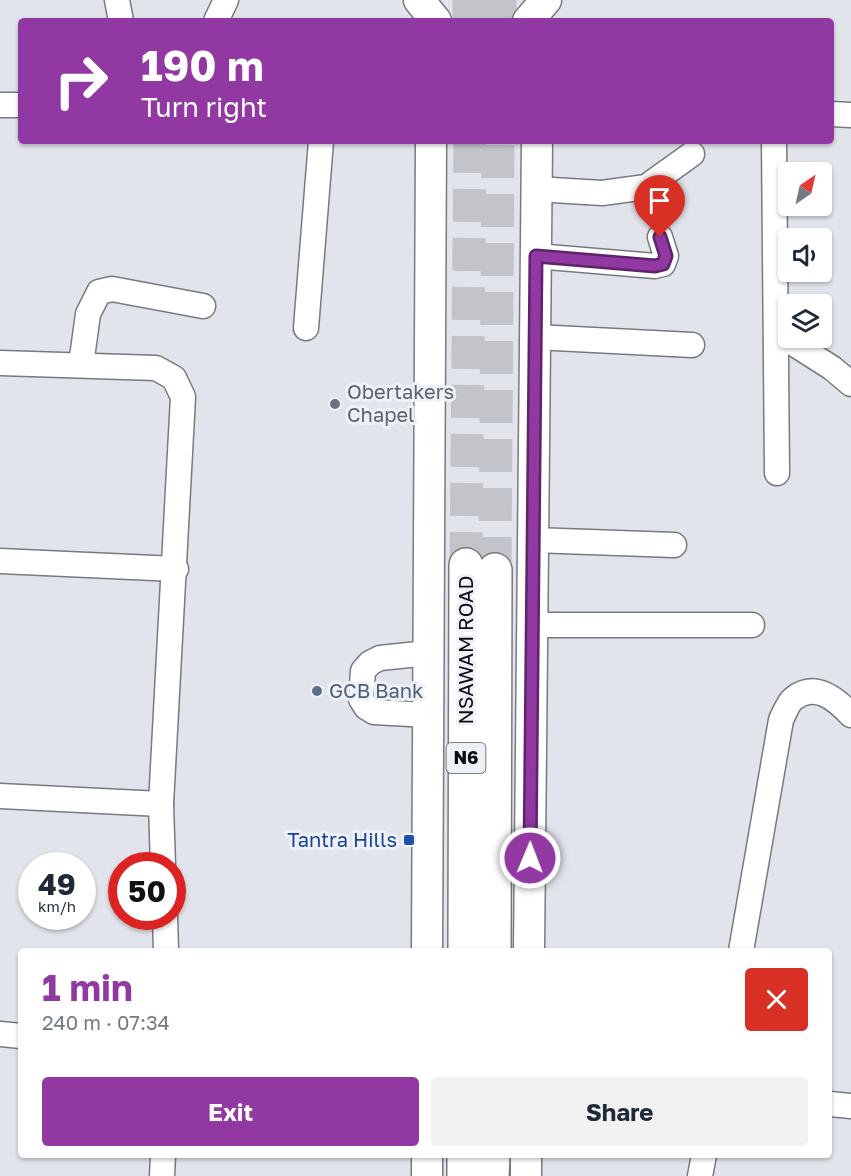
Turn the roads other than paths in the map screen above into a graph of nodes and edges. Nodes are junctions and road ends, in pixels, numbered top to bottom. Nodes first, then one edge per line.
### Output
1 (117, 0) edge
2 (226, 0) edge
3 (120, 18) edge
4 (217, 18) edge
5 (0, 105) edge
6 (18, 105) edge
7 (834, 114) edge
8 (851, 115) edge
9 (321, 144) edge
10 (431, 144) edge
11 (537, 144) edge
12 (774, 144) edge
13 (692, 154) dead end
14 (536, 189) junction
15 (660, 237) dead end
16 (536, 256) junction
17 (203, 306) dead end
18 (306, 328) dead end
19 (777, 333) junction
20 (535, 337) junction
21 (692, 345) dead end
22 (0, 363) edge
23 (81, 365) junction
24 (851, 384) edge
25 (777, 473) dead end
26 (533, 540) junction
27 (674, 545) dead end
28 (0, 561) edge
29 (176, 569) junction
30 (532, 624) junction
31 (752, 626) dead end
32 (428, 653) junction
33 (428, 715) junction
34 (851, 715) edge
35 (0, 796) edge
36 (161, 804) junction
37 (163, 852) edge
38 (165, 930) edge
39 (166, 948) edge
40 (427, 948) edge
41 (465, 948) edge
42 (494, 948) edge
43 (530, 948) edge
44 (742, 948) edge
45 (0, 1035) edge
46 (18, 1035) edge
47 (832, 1104) edge
48 (851, 1106) edge
49 (163, 1158) edge
50 (427, 1158) edge
51 (464, 1158) edge
52 (493, 1158) edge
53 (526, 1158) edge
54 (703, 1158) edge
55 (162, 1176) edge
56 (427, 1176) edge
57 (464, 1176) edge
58 (492, 1176) edge
59 (526, 1176) edge
60 (700, 1176) edge

1 - 3 street
2 - 4 street
5 - 6 street
7 - 8 street
9 - 18 street
10 - 32 main road
11 - 14 main road
12 - 19 street
13 - 14 street
14 - 16 main road
15 - 16 street
16 - 20 main road
17 - 23 street
19 - 24 street
19 - 25 street
20 - 21 street
20 - 26 main road
22 - 23 street
23 - 29 street
26 - 27 street
26 - 30 main road
28 - 29 street
29 - 36 street
30 - 31 street
30 - 43 main road
32 - 33 main road
32 - 33 street
33 - 40 main road
34 - 44 street
35 - 36 street
36 - 37 street
38 - 39 street
41 - 42 highway, NSAWAM ROAD / N6
45 - 46 street
47 - 48 street
49 - 55 street
50 - 56 main road
51 - 57 highway
52 - 58 highway
53 - 59 main road
54 - 60 street

